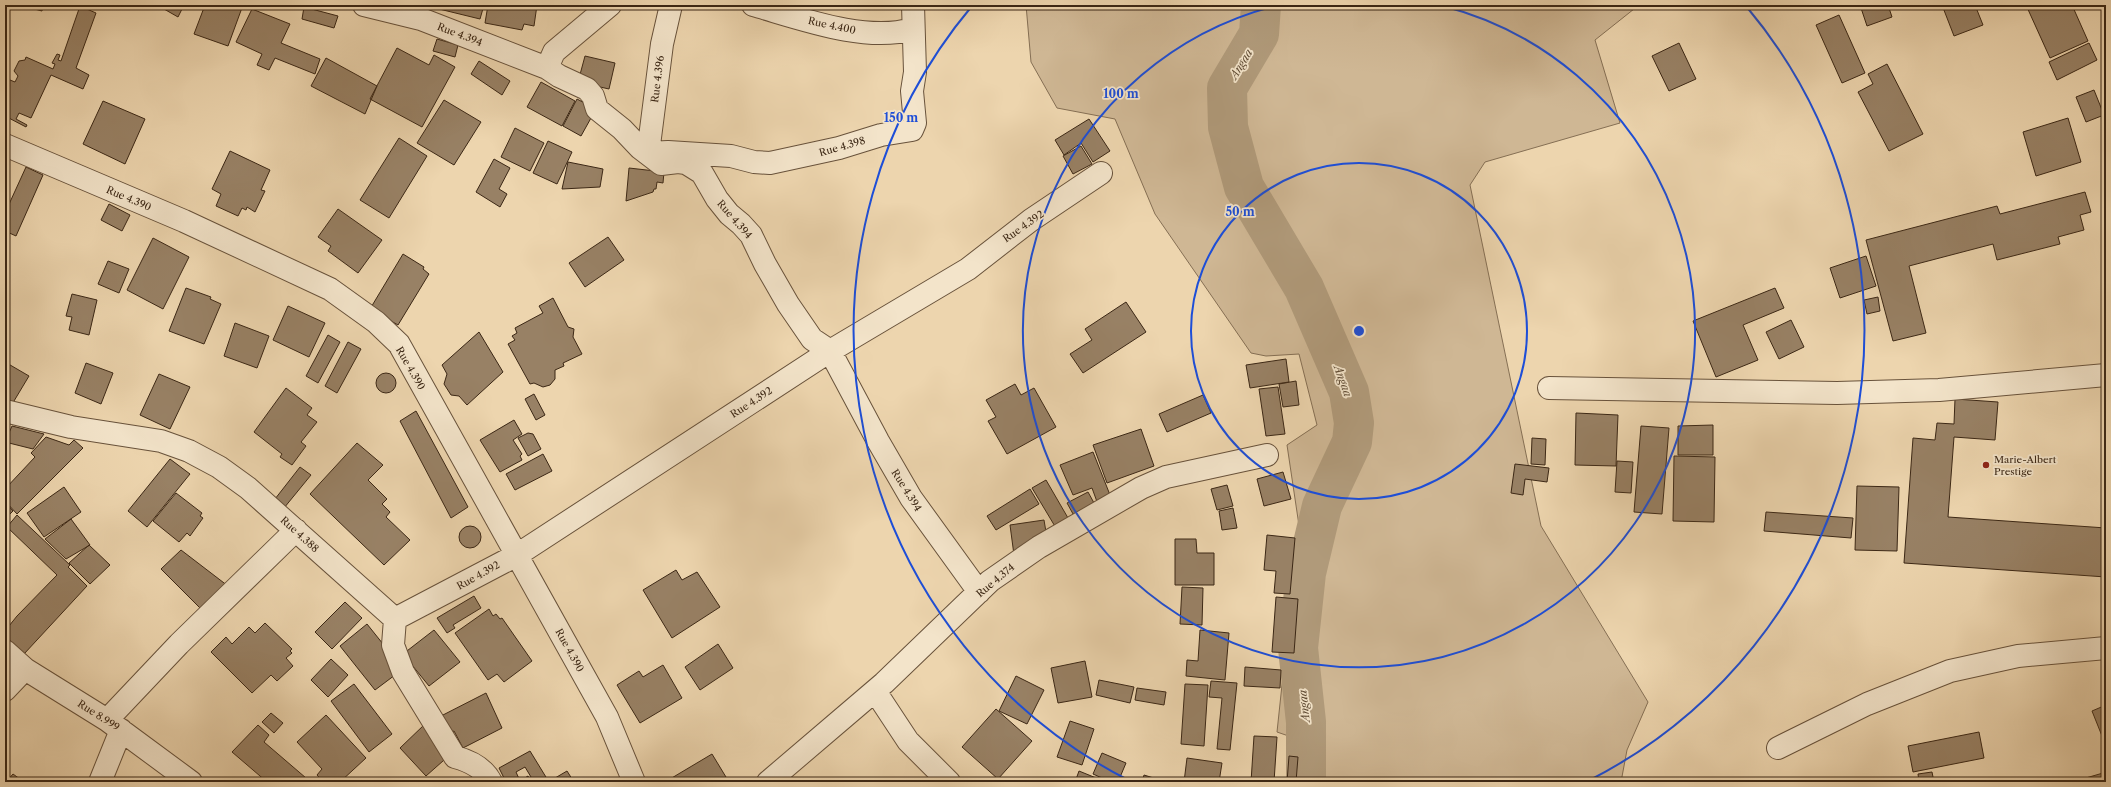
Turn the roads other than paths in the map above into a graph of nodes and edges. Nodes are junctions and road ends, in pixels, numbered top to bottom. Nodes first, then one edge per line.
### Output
1 (364, 5) edge
2 (610, 5) edge
3 (671, 5) edge
4 (753, 5) edge
5 (913, 5) edge
6 (912, 29) junction
7 (547, 68) junction
8 (5, 145) edge
9 (648, 153) junction
10 (1101, 173) dead end
11 (830, 350) junction
12 (2106, 375) edge
13 (1549, 388) dead end
14 (5, 411) edge
15 (1267, 455) dead end
16 (296, 530) junction
17 (517, 555) junction
18 (979, 592) junction
19 (395, 619) junction
20 (2106, 648) edge
21 (5, 651) edge
22 (25, 668) junction
23 (5, 690) edge
24 (875, 691) junction
25 (114, 725) junction
26 (1778, 748) dead end
27 (100, 782) edge
28 (191, 782) edge
29 (491, 782) edge
30 (634, 782) edge
31 (768, 782) edge
32 (949, 782) edge

1 - 7 street, Rue 4.394
2 - 7 street
3 - 9 street, Rue 4.396
4 - 6 street, Rue 4.400
5 - 6 street, Rue 4.398
6 - 9 street, Rue 4.398
7 - 9 street, Rue 4.394
8 - 17 street, Rue 4.390
9 - 11 street, Rue 4.394
10 - 11 street, Rue 4.392
11 - 17 street, Rue 4.392
11 - 18 street, Rue 4.394
12 - 13 street
14 - 16 street, Rue 4.388
15 - 18 street, Rue 4.374
16 - 19 street, Rue 4.388
16 - 25 street
17 - 19 street, Rue 4.392
17 - 30 street, Rue 4.390
18 - 24 street, Rue 4.374
19 - 29 street
20 - 26 street
21 - 22 street, Rue 8.999
22 - 23 street
22 - 25 street, Rue 8.999
24 - 31 street, Rue 4.374
24 - 32 street
25 - 27 street
25 - 28 street, Rue 8.999

